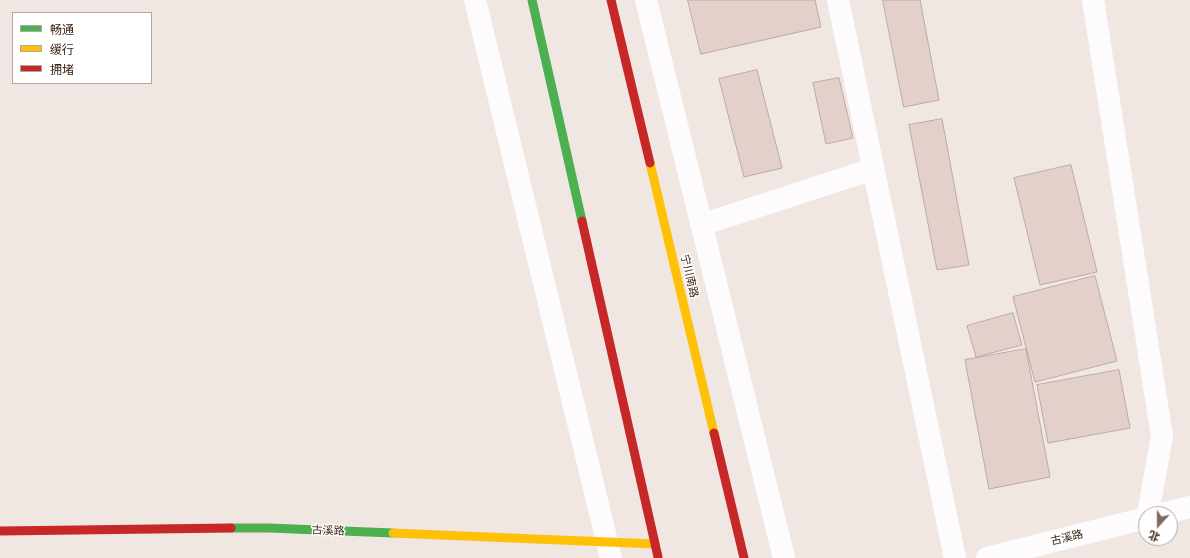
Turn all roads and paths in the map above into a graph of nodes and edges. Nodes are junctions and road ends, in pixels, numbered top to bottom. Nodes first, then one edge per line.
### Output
1 (474, 0) edge
2 (532, 0) edge
3 (611, 0) edge
4 (646, 0) edge
5 (838, 0) edge
6 (1093, 0) edge
7 (874, 169) junction
8 (701, 225) junction
9 (1149, 506) edge
10 (1190, 507) edge
11 (1178, 510) edge
12 (1138, 520) edge
13 (0, 531) edge
14 (655, 544) junction
15 (609, 550) edge
16 (658, 558) edge
17 (744, 558) edge
18 (784, 558) edge
19 (955, 558) edge
20 (987, 558) edge

1 - 15 street
2 - 14 main road
3 - 17 main road, 宁川南路
4 - 8 street
5 - 7 street
6 - 9 street
7 - 8 street
7 - 19 street
8 - 18 street
10 - 11 street
12 - 20 street, 古溪路
13 - 15 main road, 古溪路
14 - 15 main road, 古溪路
14 - 16 main road

